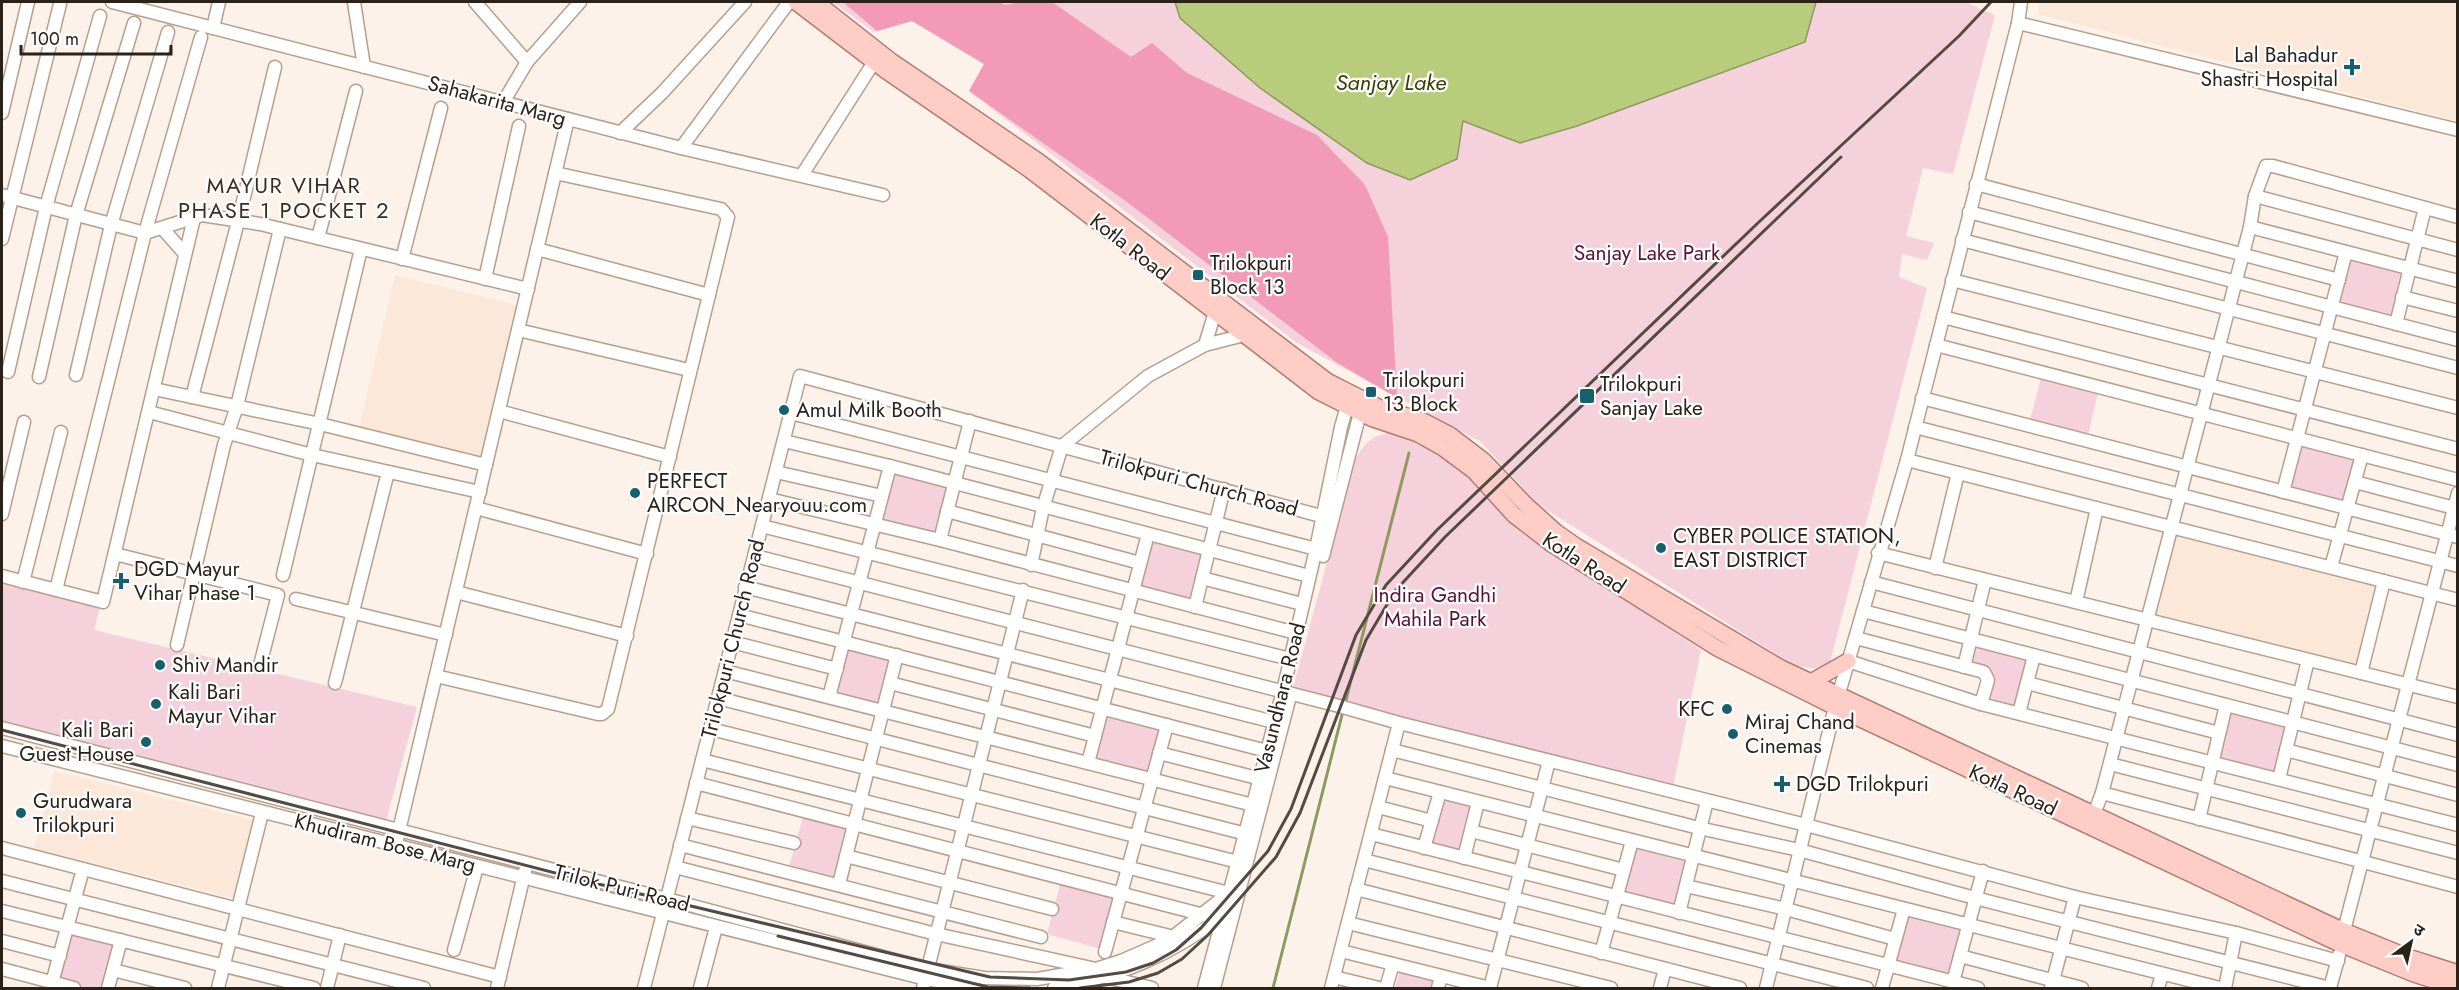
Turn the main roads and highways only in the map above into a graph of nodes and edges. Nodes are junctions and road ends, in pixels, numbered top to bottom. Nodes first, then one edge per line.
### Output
1 (796, 2) edge
2 (816, 2) edge
3 (1355, 405) junction
4 (1848, 661) road end
5 (1811, 682) junction
6 (1837, 701) junction
7 (2342, 937) junction
8 (2457, 973) edge
9 (2457, 988) edge

1 - 3 main road, Kotla Road
2 - 3 main road, Kotla Road
3 - 5 main road, Kotla Road
3 - 6 main road, Kotla Road
4 - 5 main road
5 - 6 main road, Kotla Road
6 - 7 main road, Kotla Road
7 - 8 main road, Kotla Road
7 - 9 main road, Kotla Road

